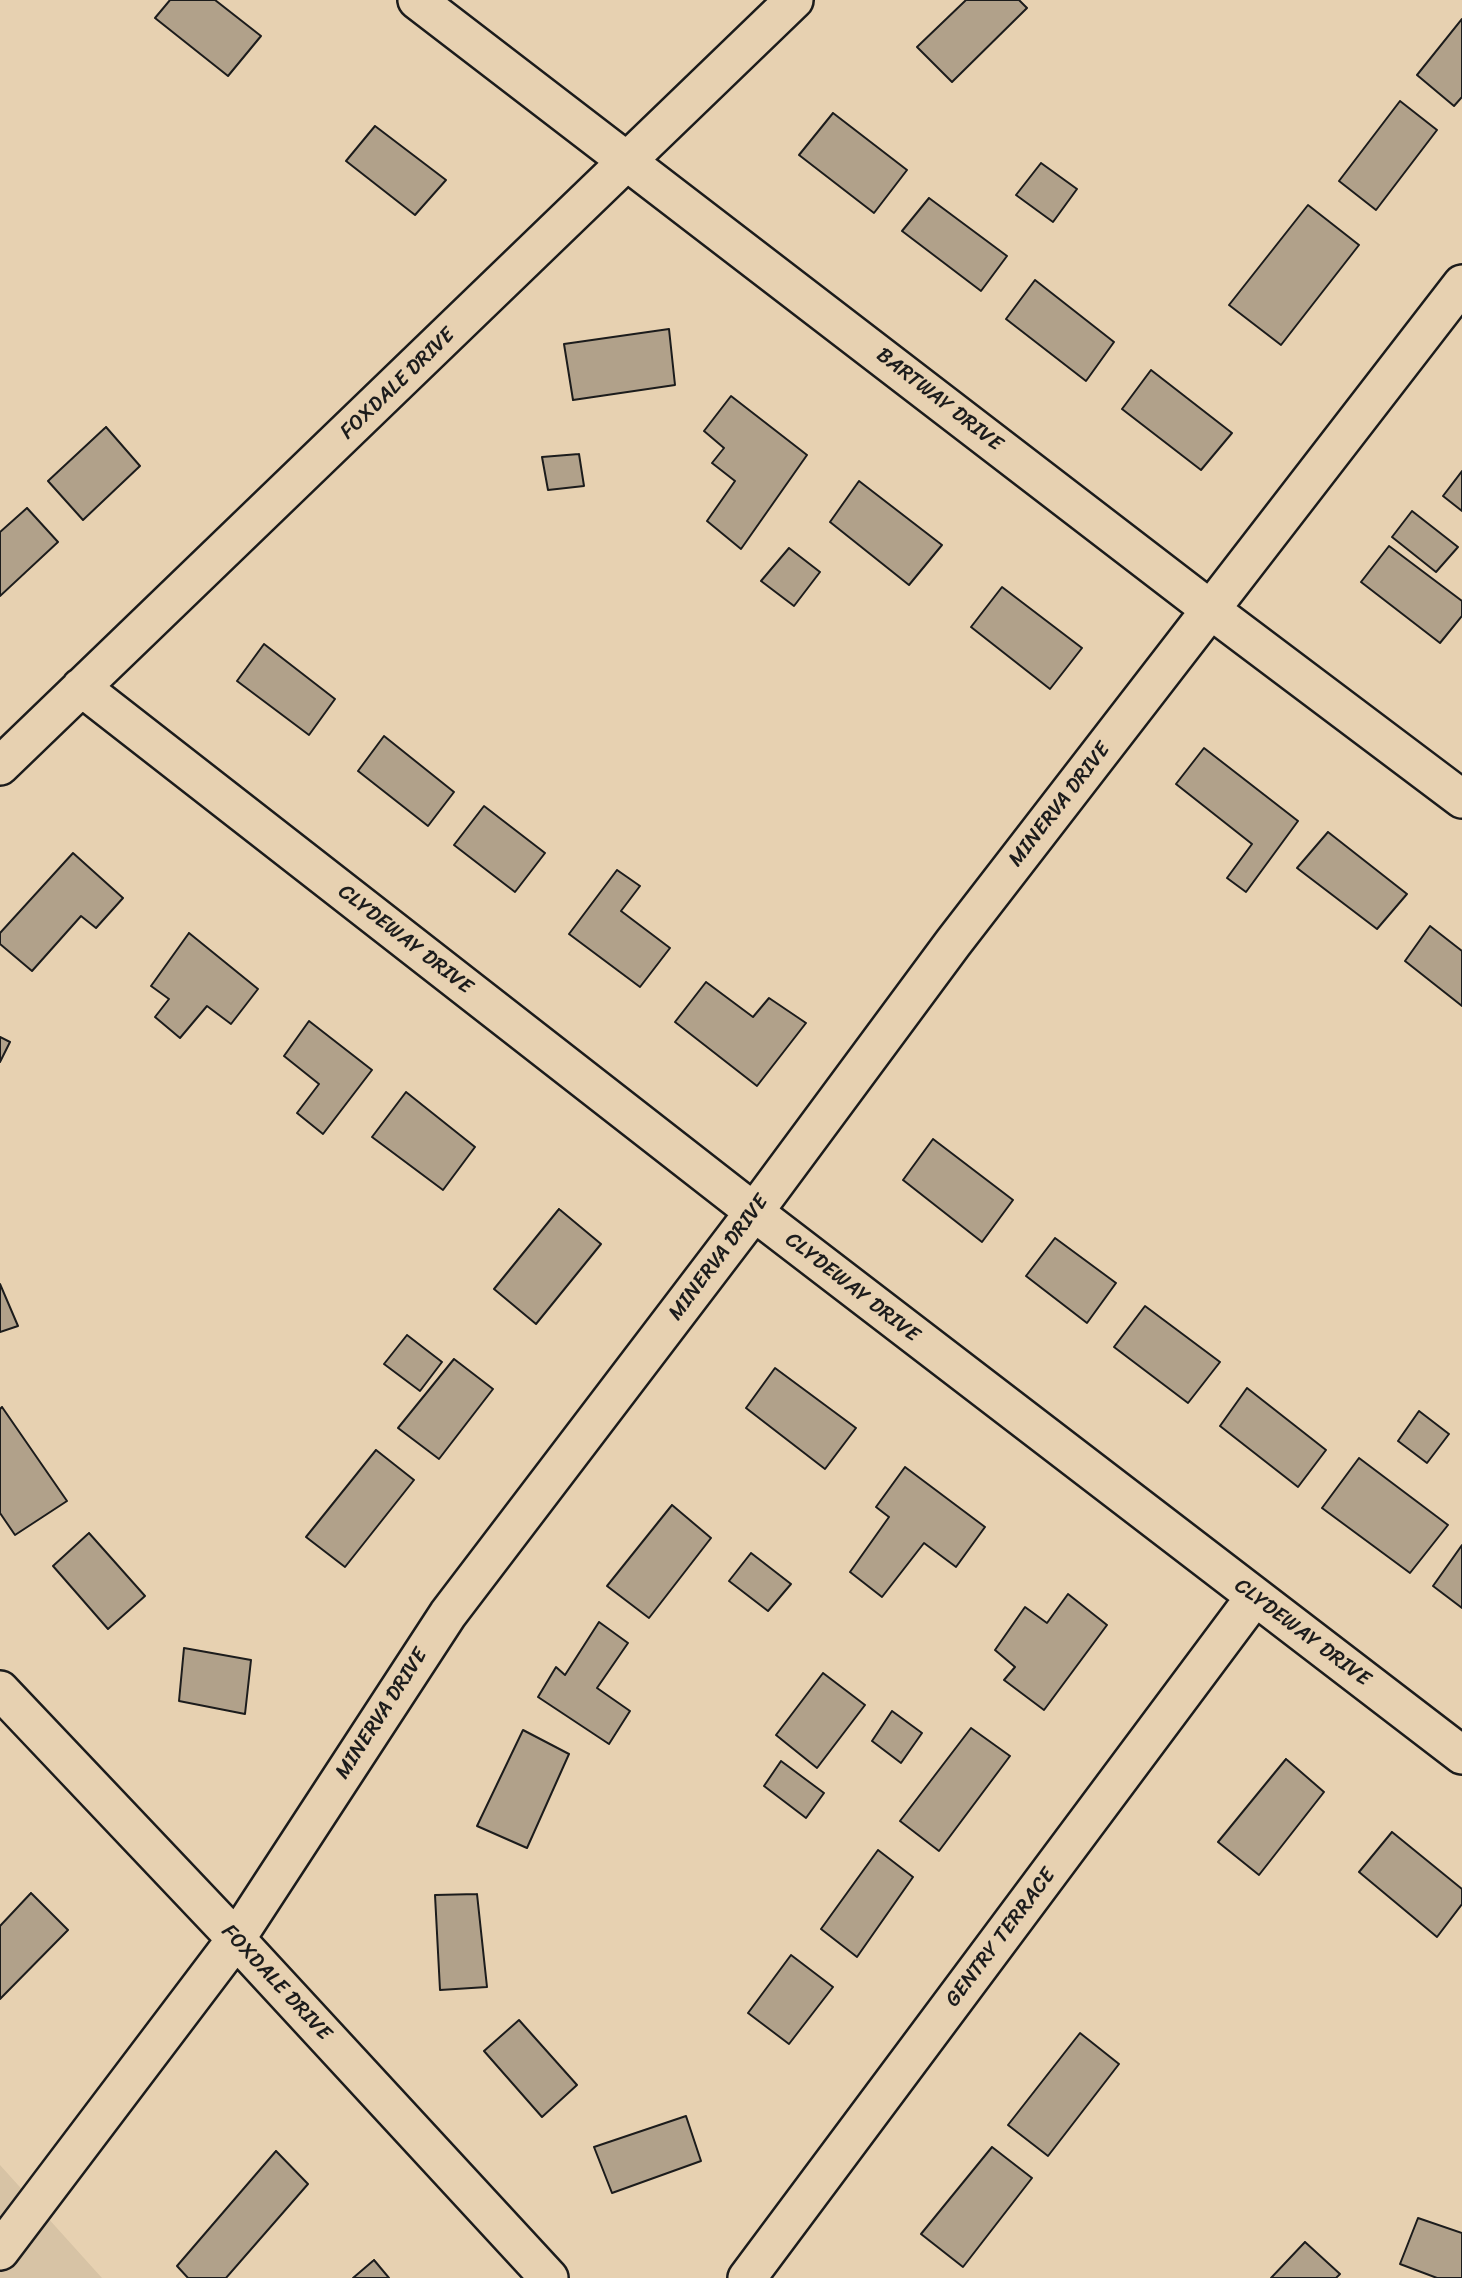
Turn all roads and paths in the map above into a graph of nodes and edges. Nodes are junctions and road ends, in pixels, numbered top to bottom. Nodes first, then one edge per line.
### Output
1 (417, 0) edge
2 (794, 0) edge
3 (628, 160) junction
4 (1462, 284) edge
5 (1211, 610) junction
6 (80, 687) junction
7 (0, 766) edge
8 (1462, 799) edge
9 (754, 1212) junction
10 (1254, 1598) junction
11 (0, 1690) edge
12 (1462, 1755) edge
13 (236, 1939) junction
14 (0, 2251) edge
15 (549, 2278) edge
16 (747, 2278) edge

1 - 3 street, BARTWAY DRIVE
2 - 3 street, FOXDALE DRIVE
3 - 5 street, BARTWAY DRIVE
3 - 6 street, FOXDALE DRIVE
4 - 5 street, MINERVA DRIVE
5 - 8 street, BARTWAY DRIVE
5 - 9 street, MINERVA DRIVE
6 - 7 street, FOXDALE DRIVE
6 - 9 street, CLYDEWAY DRIVE
9 - 10 street, CLYDEWAY DRIVE
9 - 13 street, MINERVA DRIVE
10 - 12 street, CLYDEWAY DRIVE
10 - 16 street, GENTRY TERRACE
11 - 13 street, FOXDALE DRIVE
13 - 14 street, MINERVA DRIVE
13 - 15 street, FOXDALE DRIVE

